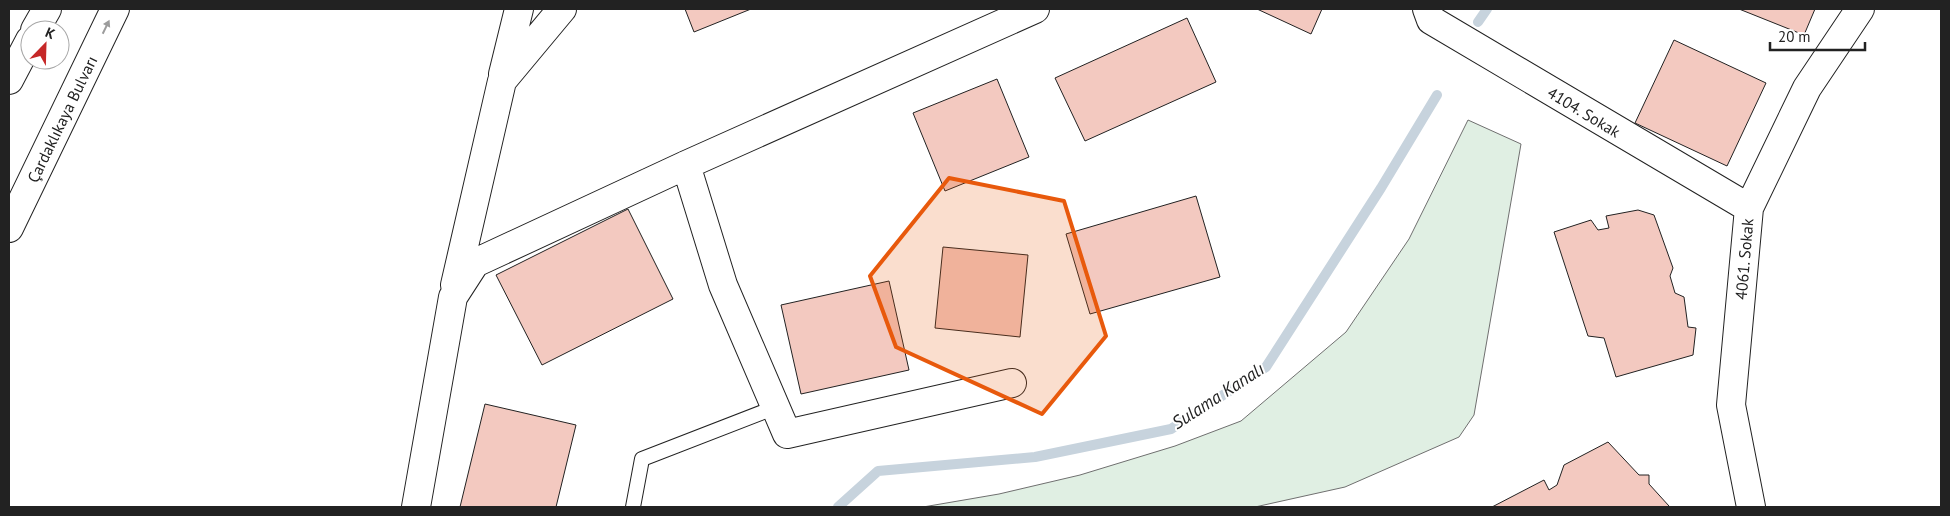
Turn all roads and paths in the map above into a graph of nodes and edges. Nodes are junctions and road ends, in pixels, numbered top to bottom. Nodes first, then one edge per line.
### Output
1 (116, 9) edge
2 (519, 9) edge
3 (562, 9) edge
4 (1035, 9) edge
5 (1427, 9) edge
6 (1860, 9) edge
7 (20, 59) edge
8 (9, 80) edge
9 (502, 81) junction
10 (686, 165) junction
11 (1748, 208) junction
12 (9, 228) edge
13 (452, 297) junction
14 (1012, 383) dead end
15 (776, 407) junction
16 (416, 507) edge
17 (633, 507) edge
18 (1751, 507) edge

12 -> 1 street, Çardaklıkaya Bulvarı
2 - 9 street
3 - 9 street
4 - 10 street
5 - 11 street, 4104. Sokak
6 - 11 street, 4061. Sokak
7 - 8 street
9 - 13 street
10 - 13 street
10 - 15 street
11 - 18 street, 4061. Sokak
13 - 16 street
14 - 15 street
15 - 17 lane

